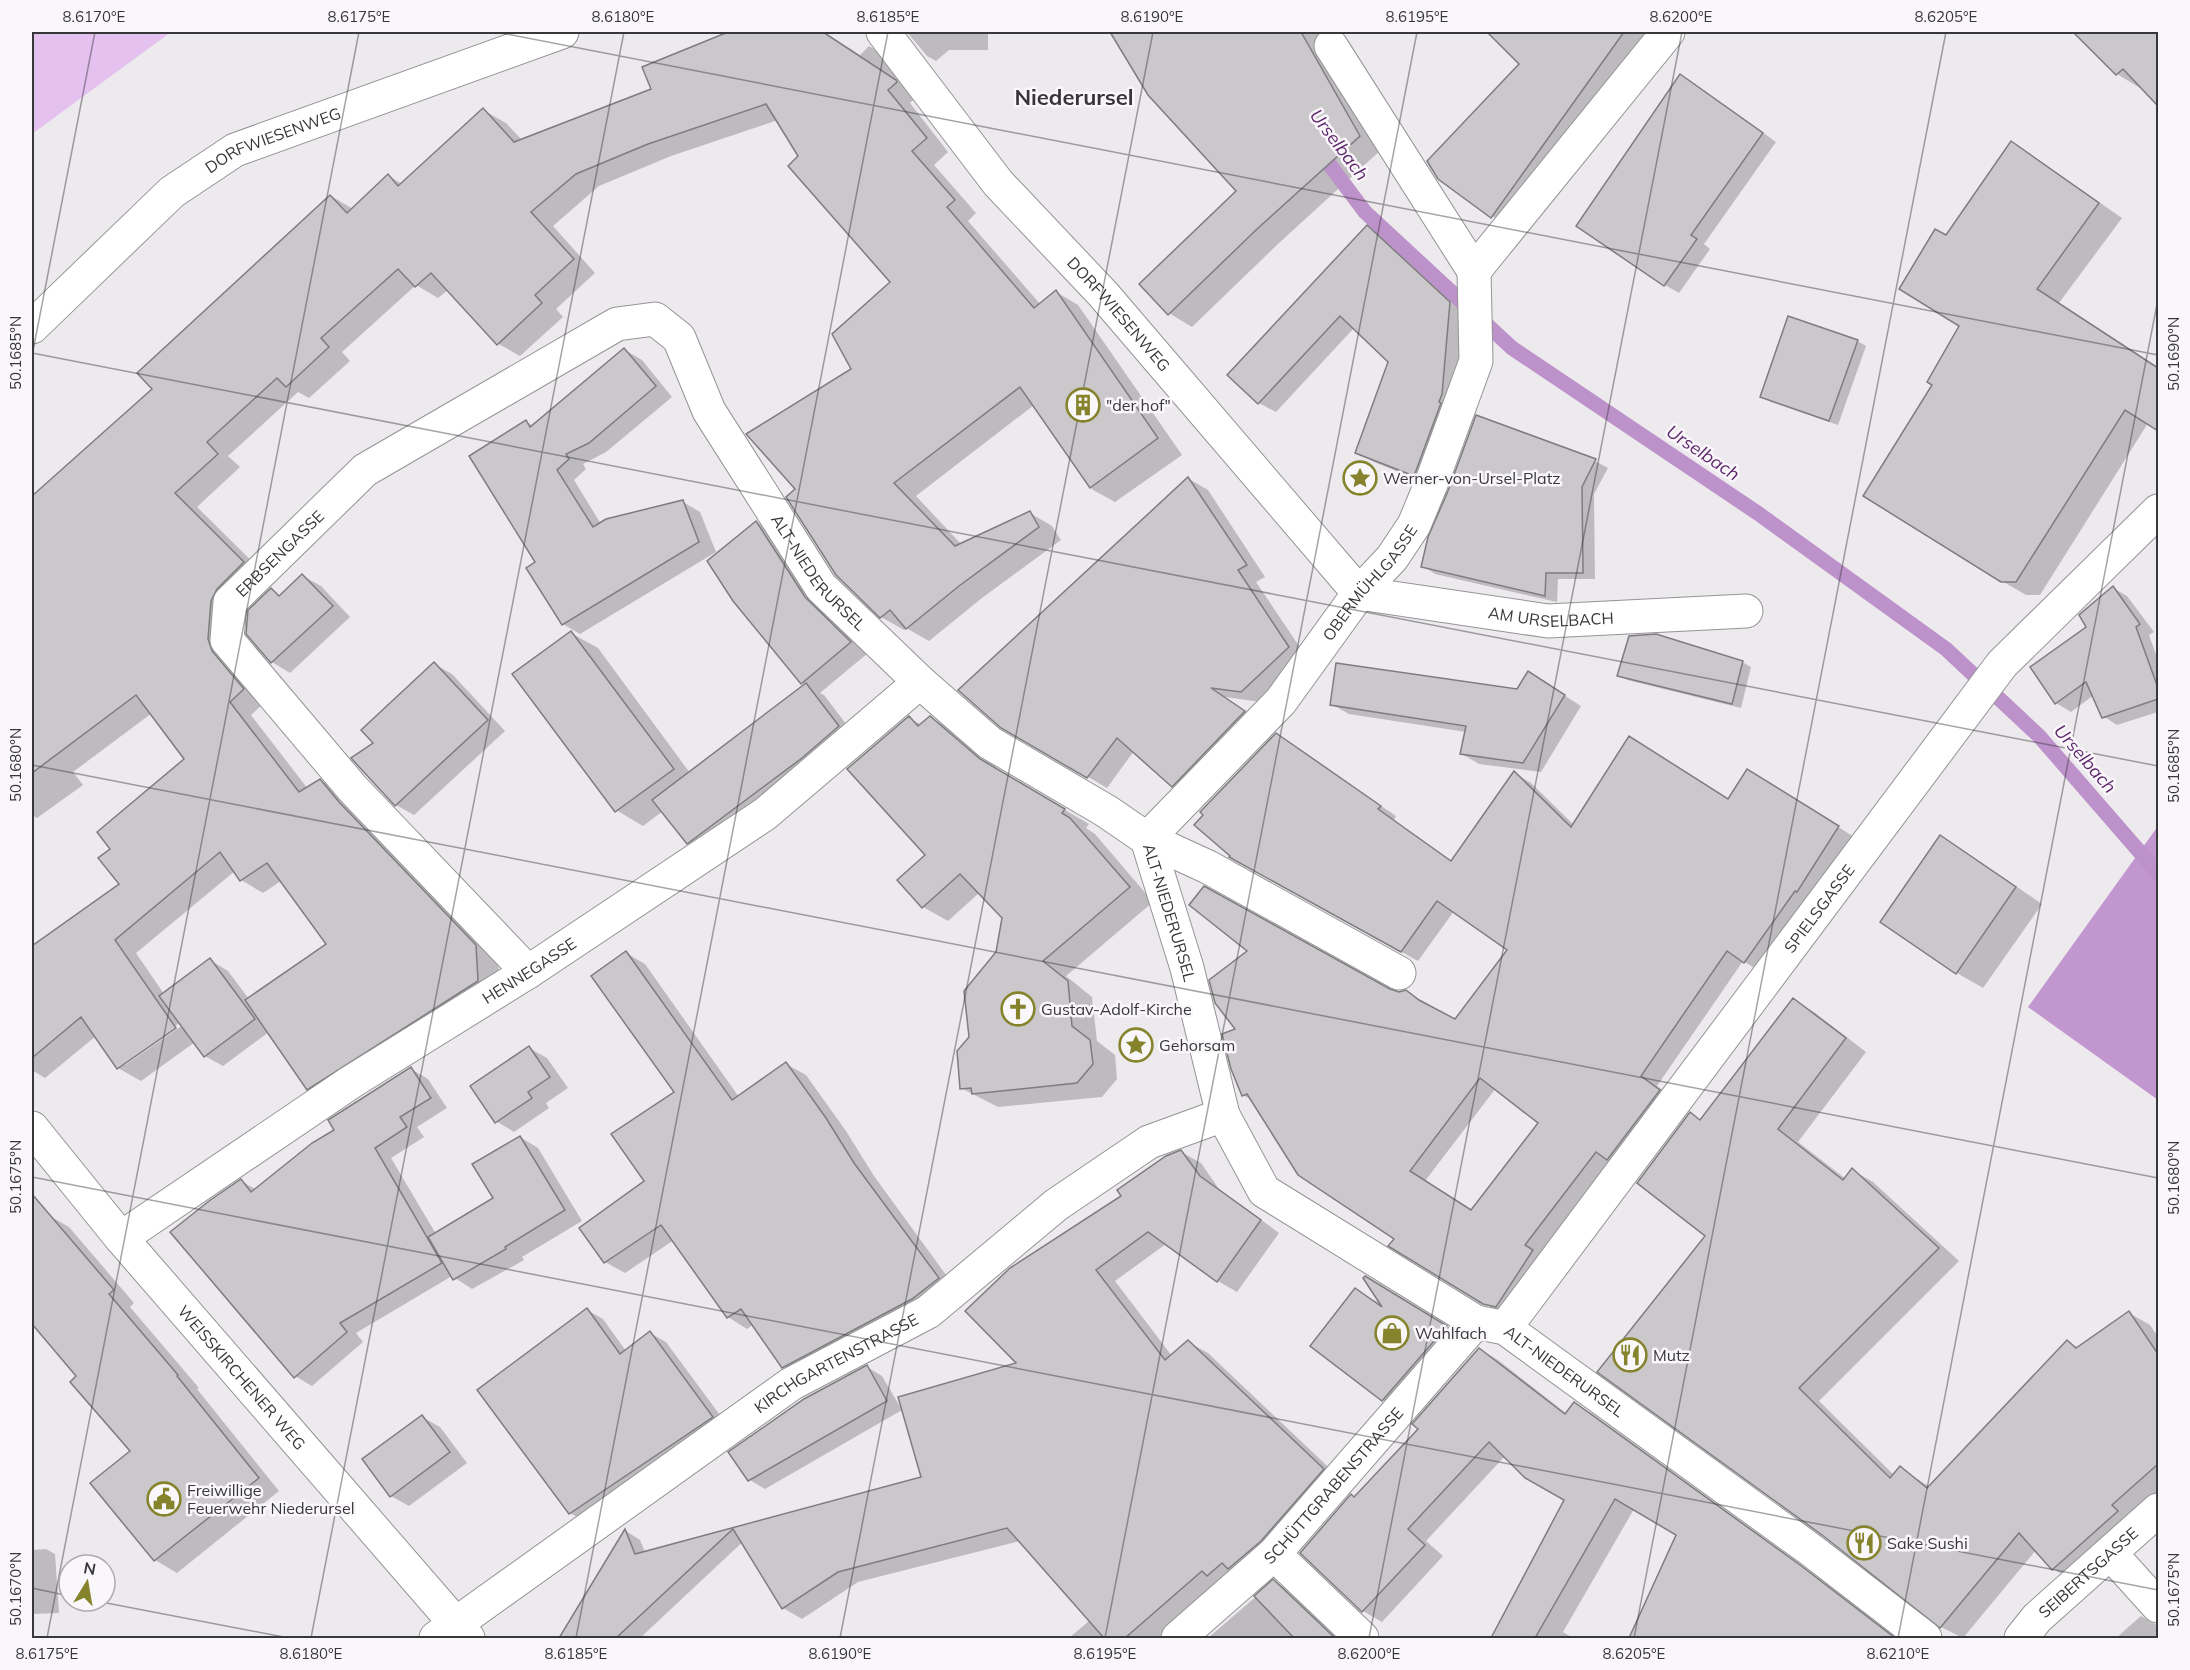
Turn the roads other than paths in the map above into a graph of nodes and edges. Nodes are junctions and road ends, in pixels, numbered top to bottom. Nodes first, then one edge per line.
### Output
1 (562, 32) edge
2 (883, 32) edge
3 (1668, 32) edge
4 (1331, 46) dead end
5 (1474, 271) junction
6 (655, 319) joint
7 (32, 327) edge
8 (2158, 511) edge
9 (1359, 593) junction
10 (1746, 611) dead end
11 (920, 682) junction
12 (1147, 839) junction
13 (528, 972) junction
14 (1399, 973) dead end
15 (1223, 1115) junction
16 (32, 1128) edge
17 (121, 1238) junction
18 (1490, 1325) junction
19 (2158, 1510) edge
20 (1274, 1554) junction
21 (2111, 1554) junction
22 (2158, 1606) edge
23 (453, 1634) edge
24 (1178, 1638) edge
25 (1362, 1638) edge
26 (1925, 1638) edge
27 (2021, 1638) edge

1 - 7 street, DORFWIESENWEG
2 - 9 street, DORFWIESENWEG
3 - 5 street
4 - 5 street
5 - 9 street, OBERMÜHLGASSE
6 - 11 street, ALT-NIEDERURSEL
6 - 13 street, ERBSENGASSE
8 - 18 street, SPIELSGASSE
9 - 10 street, AM URSELBACH
9 - 12 street, OBERMÜHLGASSE
11 - 12 street, ALT-NIEDERURSEL
11 - 13 street, HENNEGASSE
12 - 14 street
12 - 15 street, ALT-NIEDERURSEL
13 - 17 street, HENNEGASSE
15 - 18 street, ALT-NIEDERURSEL
15 - 23 street, KIRCHGARTENSTRASSE
16 - 17 street, WEISSKIRCHENER WEG
17 - 23 street, WEISSKIRCHENER WEG
18 - 20 street, SCHÜTTGRABENSTRASSE
18 - 26 street, ALT-NIEDERURSEL
19 - 21 street, SEIBERTSGASSE
20 - 24 street, SCHÜTTGRABENSTRASSE
20 - 25 street
21 - 22 street
21 - 27 street, SEIBERTSGASSE

